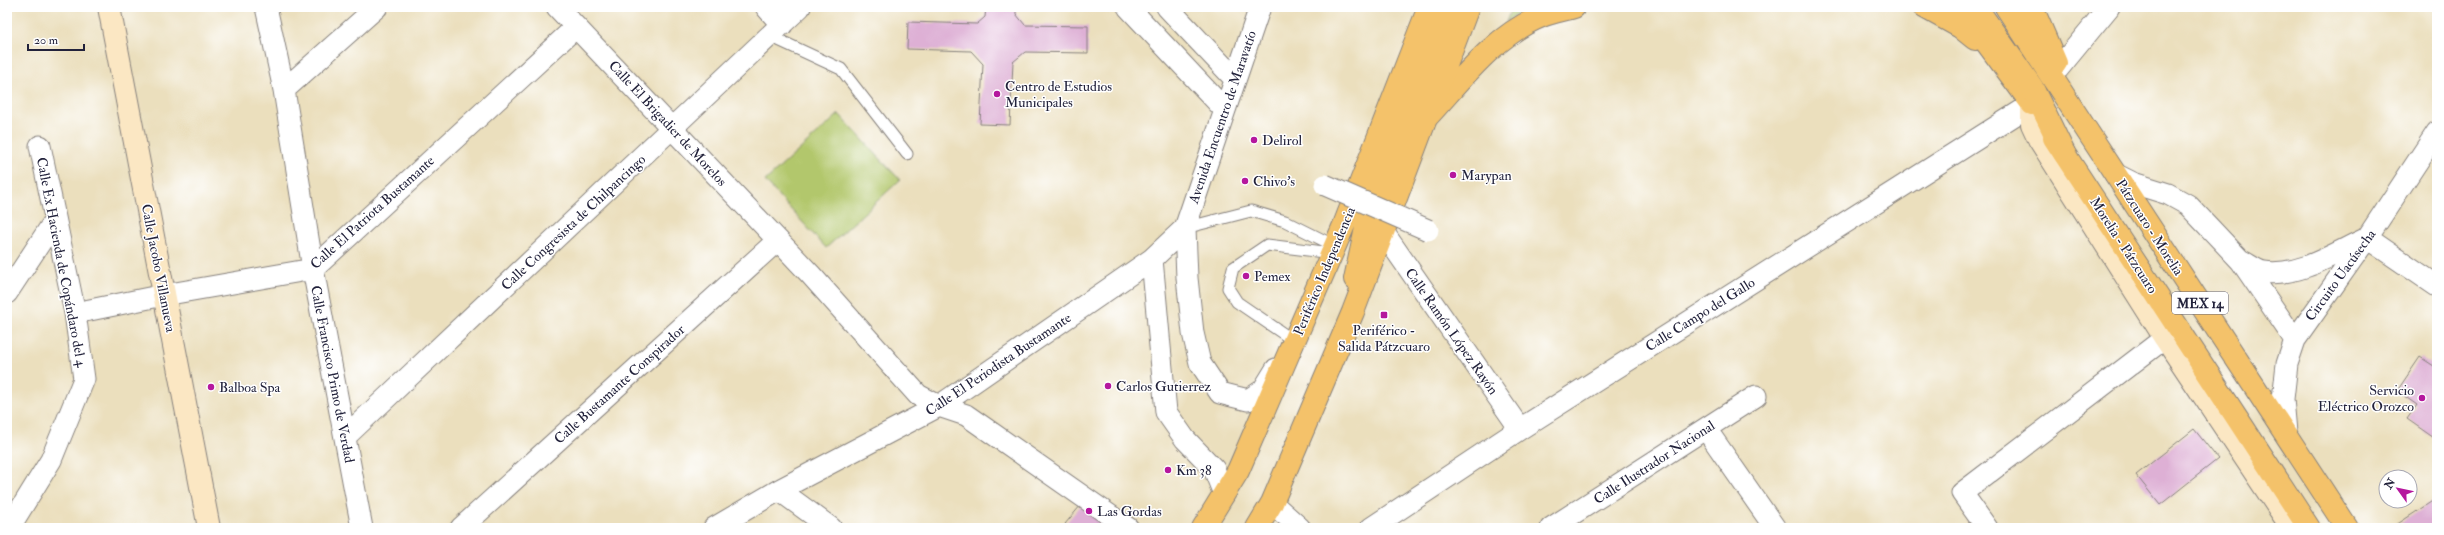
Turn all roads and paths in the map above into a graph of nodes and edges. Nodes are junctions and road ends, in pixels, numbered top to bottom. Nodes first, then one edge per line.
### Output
1 (109, 7) edge
2 (266, 7) edge
3 (377, 7) edge
4 (558, 7) edge
5 (766, 7) edge
6 (800, 7) edge
7 (1128, 7) edge
8 (1167, 7) edge
9 (1260, 7) edge
10 (1429, 7) edge
11 (1448, 7) edge
12 (1468, 7) edge
13 (1574, 7) edge
14 (1924, 7) edge
15 (1960, 7) edge
16 (2006, 7) edge
17 (2032, 7) edge
18 (2109, 7) edge
19 (1982, 15) edge
20 (576, 27) junction
21 (776, 30) junction
22 (1995, 55) junction
23 (2058, 69) junction
24 (1235, 79) junction
25 (284, 90) junction
26 (2032, 104) junction
27 (1225, 110) junction
28 (1429, 115) junction
29 (2083, 123) junction
30 (673, 128) junction
31 (2437, 132) edge
32 (40, 146) dead end
33 (2064, 153) junction
34 (907, 154) dead end
35 (2115, 174) junction
36 (1325, 185) dead end
37 (54, 220) junction
38 (1185, 228) junction
39 (1428, 230) dead end
40 (1384, 233) junction
41 (2367, 238) junction
42 (778, 240) junction
43 (1334, 250) junction
44 (1152, 259) junction
45 (2241, 261) junction
46 (313, 269) junction
47 (2437, 286) edge
48 (7, 293) edge
49 (164, 295) junction
50 (1353, 312) junction
51 (75, 313) junction
52 (2172, 333) junction
53 (2295, 340) junction
54 (1294, 341) junction
55 (1756, 396) dead end
56 (939, 406) junction
57 (1520, 429) junction
58 (1706, 430) junction
59 (2286, 432) junction
60 (345, 437) junction
61 (779, 490) junction
62 (1224, 494) junction
63 (1272, 503) junction
64 (1770, 526) edge
65 (9, 528) edge
66 (209, 528) edge
67 (362, 528) edge
68 (461, 528) edge
69 (714, 528) edge
70 (831, 528) edge
71 (1128, 528) edge
72 (1203, 528) edge
73 (1257, 528) edge
74 (1300, 528) edge
75 (1370, 528) edge
76 (1551, 528) edge
77 (1987, 528) edge
78 (2292, 528) edge
79 (2309, 528) edge
80 (2347, 528) edge

1 - 49 street, Calle Jacobo Villanueva
2 - 25 street, Calle Francisco Primo de Verdad
3 - 25 street
4 - 20 street, Calle El Brigadier de Morelos
5 - 21 street
6 - 21 street, Calle Congresista de Chilpancingo
7 - 27 street
8 - 24 street
9 - 24 street, Avenida Encuentro de Maravatío
10 - 43 main road, Periférico Independencia
11 - 50 main road
12 - 28 main road
13 - 28 main road
14 - 22 main road
15 - 22 main road, Morelia - Pátzcuaro
16 - 29 main road, Pátzcuaro - Morelia / MEX 14
17 - 23 main road
18 - 23 street
19 - 33 main road
20 - 30 street, Calle El Brigadier de Morelos
20 - 46 street, Calle El Patriota Bustamante
21 - 30 street, Calle Congresista de Chilpancingo
21 - 34 lane
22 - 26 main road, Morelia - Pátzcuaro
23 - 29 main road
24 - 27 street, Avenida Encuentro de Maravatío
25 - 46 street, Calle Francisco Primo de Verdad
26 - 33 main road, Morelia - Pátzcuaro
26 - 52 street
26 - 57 street, Calle Campo del Gallo
27 - 38 street, Avenida Encuentro de Maravatío
28 - 40 main road
29 - 35 main road, Pátzcuaro - Morelia / MEX 14
30 - 42 street, Calle El Brigadier de Morelos
30 - 60 street, Calle Congresista de Chilpancingo
31 - 41 street, Circuito Uacúsecha
32 - 37 street, Calle Ex Hacienda de Copándaro del 4
33 - 52 main road, Morelia - Pátzcuaro
35 - 45 street
35 - 59 main road, Pátzcuaro - Morelia / MEX 14
36 - 39 street, bridge
37 - 48 street
37 - 51 street, Calle Ex Hacienda de Copándaro del 4
38 - 43 lane
38 - 44 street, Calle El Periodista Bustamante
38 - 54 street
40 - 50 main road
40 - 57 street, Calle Ramón López Rayón
41 - 45 street
41 - 47 street
41 - 53 street, Circuito Uacúsecha
42 - 56 street, Calle El Brigadier de Morelos
42 - 68 street, Calle Bustamante Conspirador
43 - 54 main road, Periférico Independencia
43 - 54 lane
44 - 56 street, Calle El Periodista Bustamante
44 - 62 street
45 - 53 street
46 - 49 street, Calle El Patriota Bustamante
46 - 60 street, Calle Francisco Primo de Verdad
49 - 51 street, Calle El Patriota Bustamante
49 - 66 street, Calle Jacobo Villanueva
50 - 63 main road
51 - 65 street, Calle Ex Hacienda de Copándaro del 4
52 - 77 street
52 - 78 street
52 - 79 main road, Morelia - Pátzcuaro
53 - 59 street, Circuito Uacúsecha
54 - 62 main road, Periférico Independencia
55 - 58 street, Calle Ilustrador Nacional
56 - 61 street, Calle El Periodista Bustamante
56 - 71 street
57 - 75 street, Calle Campo del Gallo
58 - 64 street
58 - 76 street, Calle Ilustrador Nacional
59 - 80 main road, Pátzcuaro - Morelia / MEX 14
60 - 67 street, Calle Francisco Primo de Verdad
61 - 69 street, Calle El Periodista Bustamante
61 - 70 street
62 - 72 main road, Periférico Independencia
63 - 73 main road
63 - 74 street

